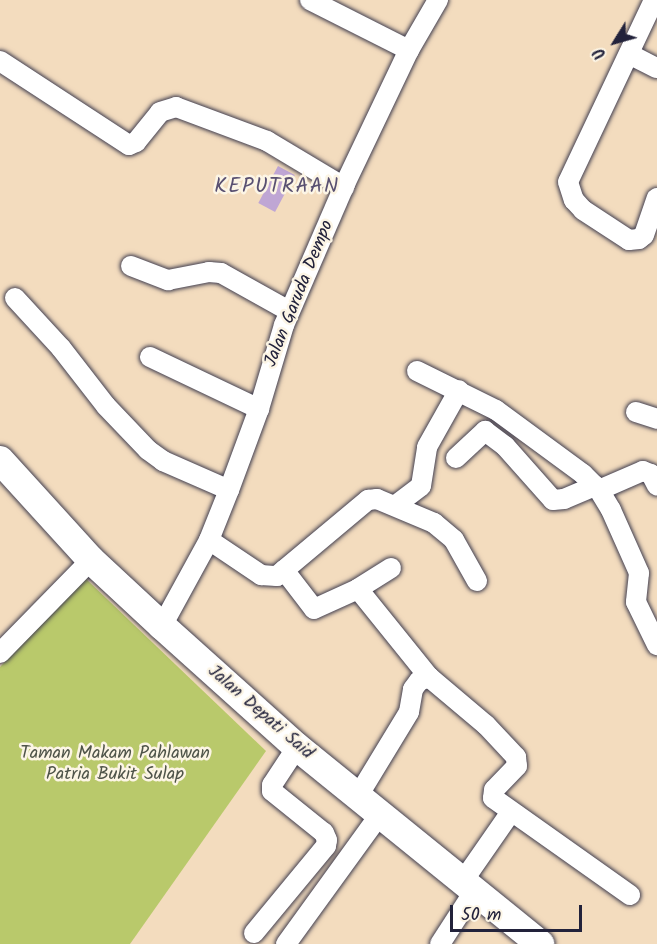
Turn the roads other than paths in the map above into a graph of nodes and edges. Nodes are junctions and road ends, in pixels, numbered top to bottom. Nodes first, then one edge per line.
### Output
1 (310, 0) edge
2 (438, 0) edge
3 (654, 0) edge
4 (409, 50) junction
5 (629, 54) junction
6 (0, 61) edge
7 (657, 68) edge
8 (344, 187) junction
9 (657, 198) edge
10 (131, 266) dead end
11 (15, 298) dead end
12 (289, 311) junction
13 (150, 357) dead end
14 (417, 371) dead end
15 (459, 390) junction
16 (259, 409) junction
17 (496, 410) junction
18 (636, 412) dead end
19 (657, 419) edge
20 (485, 431) junction
21 (456, 458) dead end
22 (0, 460) edge
23 (657, 486) edge
24 (597, 488) junction
25 (229, 490) junction
26 (396, 506) junction
27 (208, 540) junction
28 (91, 560) junction
29 (390, 568) dead end
30 (284, 570) junction
31 (477, 581) dead end
32 (358, 589) junction
33 (162, 626) junction
34 (3, 644) edge
35 (657, 645) edge
36 (429, 677) junction
37 (297, 747) junction
38 (358, 796) junction
39 (511, 812) junction
40 (381, 813) junction
41 (469, 885) junction
42 (630, 895) dead end
43 (254, 933) dead end
44 (286, 944) edge
45 (440, 944) edge
46 (540, 944) edge

1 - 4 street
2 - 4 street, Jalan Garuda Dempo
3 - 5 street
4 - 8 street, Jalan Garuda Dempo
5 - 7 street
5 - 9 street
6 - 8 street
8 - 12 street, Jalan Garuda Dempo
10 - 12 street
11 - 25 street
12 - 16 street, Jalan Garuda Dempo
13 - 16 street
14 - 15 street
15 - 17 street
15 - 26 street
16 - 25 street, Jalan Garuda Dempo
17 - 20 street
17 - 24 street
18 - 19 street
20 - 21 street
20 - 24 street
22 - 28 main road, Jalan Depati Said
23 - 24 street
24 - 35 street
25 - 27 street, Jalan Garuda Dempo
26 - 30 street
26 - 31 street
27 - 30 street
27 - 33 street, Jalan Garuda Dempo
28 - 33 main road, Jalan Depati Said
28 - 34 street
29 - 32 street
30 - 32 street
32 - 36 street
33 - 37 main road, Jalan Depati Said
36 - 38 street
36 - 39 street
37 - 38 main road, Jalan Depati Said
37 - 43 street
38 - 40 main road, Jalan Depati Said
39 - 41 street
39 - 42 street
40 - 41 main road, Jalan Depati Said
40 - 44 street
41 - 45 street
41 - 46 main road, Jalan Depati Said

